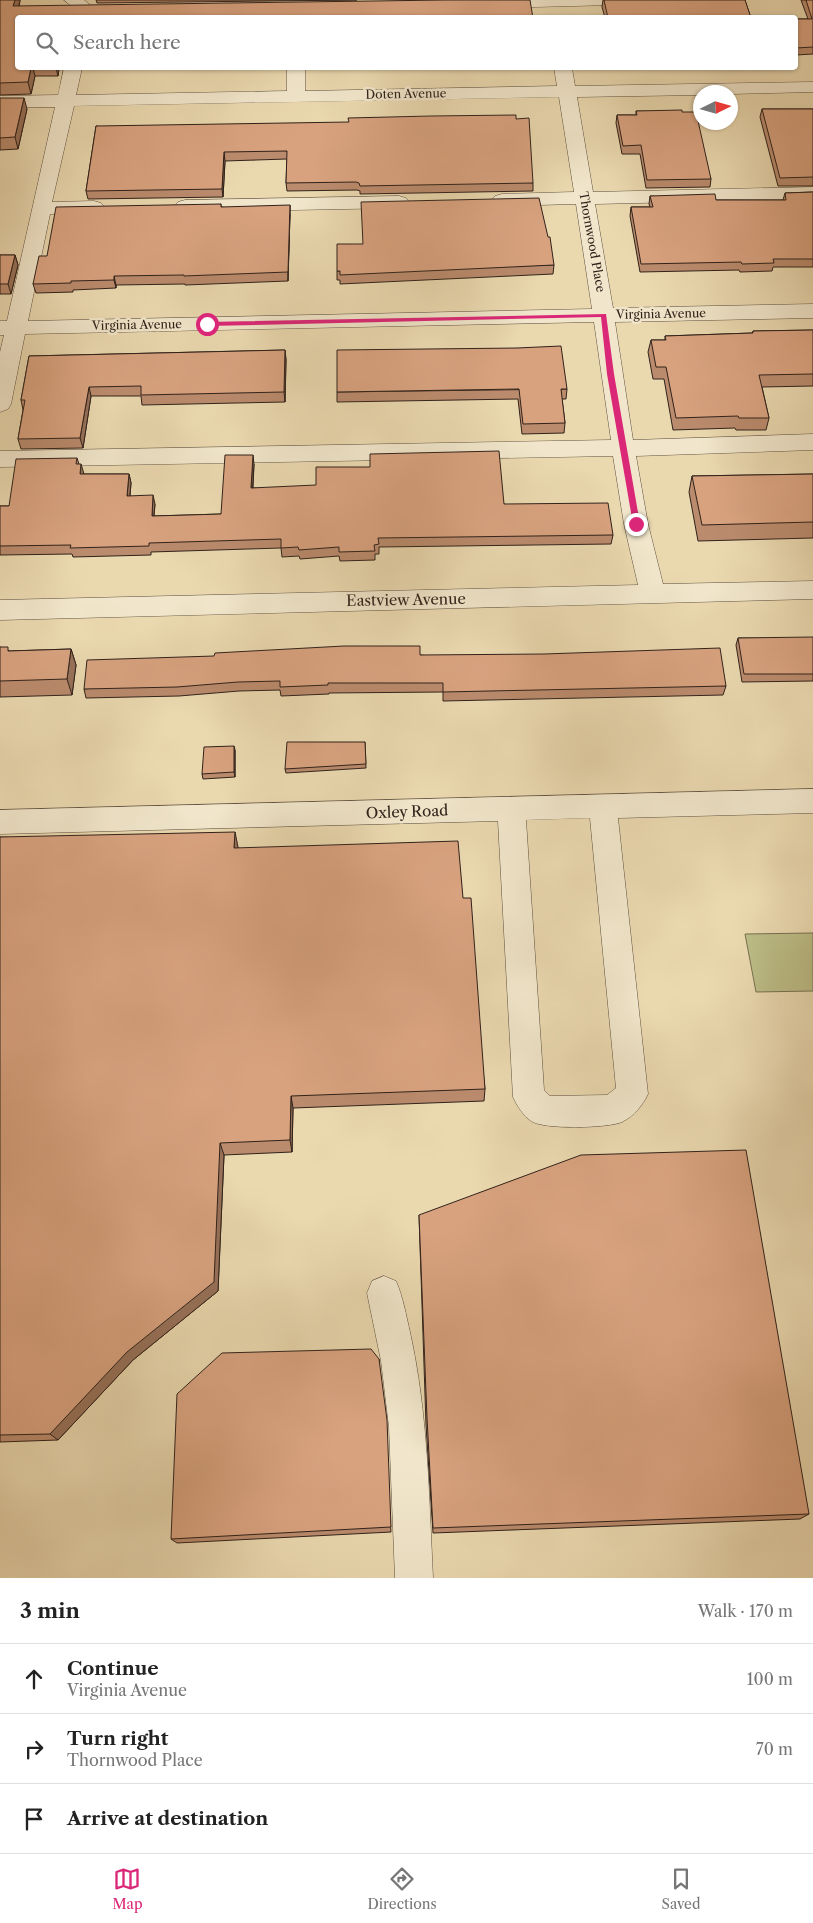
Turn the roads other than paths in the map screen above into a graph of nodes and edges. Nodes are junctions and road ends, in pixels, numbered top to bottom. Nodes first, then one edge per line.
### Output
1 (612, 0) edge
2 (476, 4) edge
3 (551, 6) edge
4 (80, 9) edge
5 (104, 10) edge
6 (73, 70) edge
7 (296, 70) edge
8 (563, 70) edge
9 (813, 87) edge
10 (567, 92) junction
11 (296, 96) junction
12 (66, 100) junction
13 (0, 102) edge
14 (813, 193) edge
15 (585, 198) junction
16 (486, 200) edge
17 (416, 201) edge
18 (169, 206) edge
19 (110, 207) edge
20 (40, 208) junction
21 (813, 311) edge
22 (604, 315) junction
23 (8, 328) edge
24 (0, 404) edge
25 (813, 442) edge
26 (623, 448) junction
27 (0, 459) edge
28 (813, 590) edge
29 (652, 594) junction
30 (0, 610) edge
31 (813, 801) edge
32 (603, 806) junction
33 (511, 809) junction
34 (0, 822) edge
35 (384, 1293) dead end
36 (414, 1578) edge

1 - 3 street
2 - 3 street
4 - 5 street
6 - 12 street
7 - 11 street
8 - 10 street, Thornwood Place
9 - 10 street, Doten Avenue
10 - 11 street, Doten Avenue
10 - 15 street, Thornwood Place
11 - 12 street, Doten Avenue
12 - 13 street, Doten Avenue
12 - 20 street
14 - 15 street
15 - 16 street
15 - 22 street, Thornwood Place
17 - 18 street
19 - 20 street
20 - 23 street
21 - 22 street, Virginia Avenue
22 - 23 street, Virginia Avenue
22 - 26 street, Thornwood Place
23 - 24 street
25 - 26 street
26 - 27 street
26 - 29 street, Thornwood Place
28 - 29 street, Eastview Avenue
29 - 30 street, Eastview Avenue
31 - 32 street, Oxley Road
32 - 33 street, Oxley Road
32 - 33 street
33 - 34 street, Oxley Road
35 - 36 street

